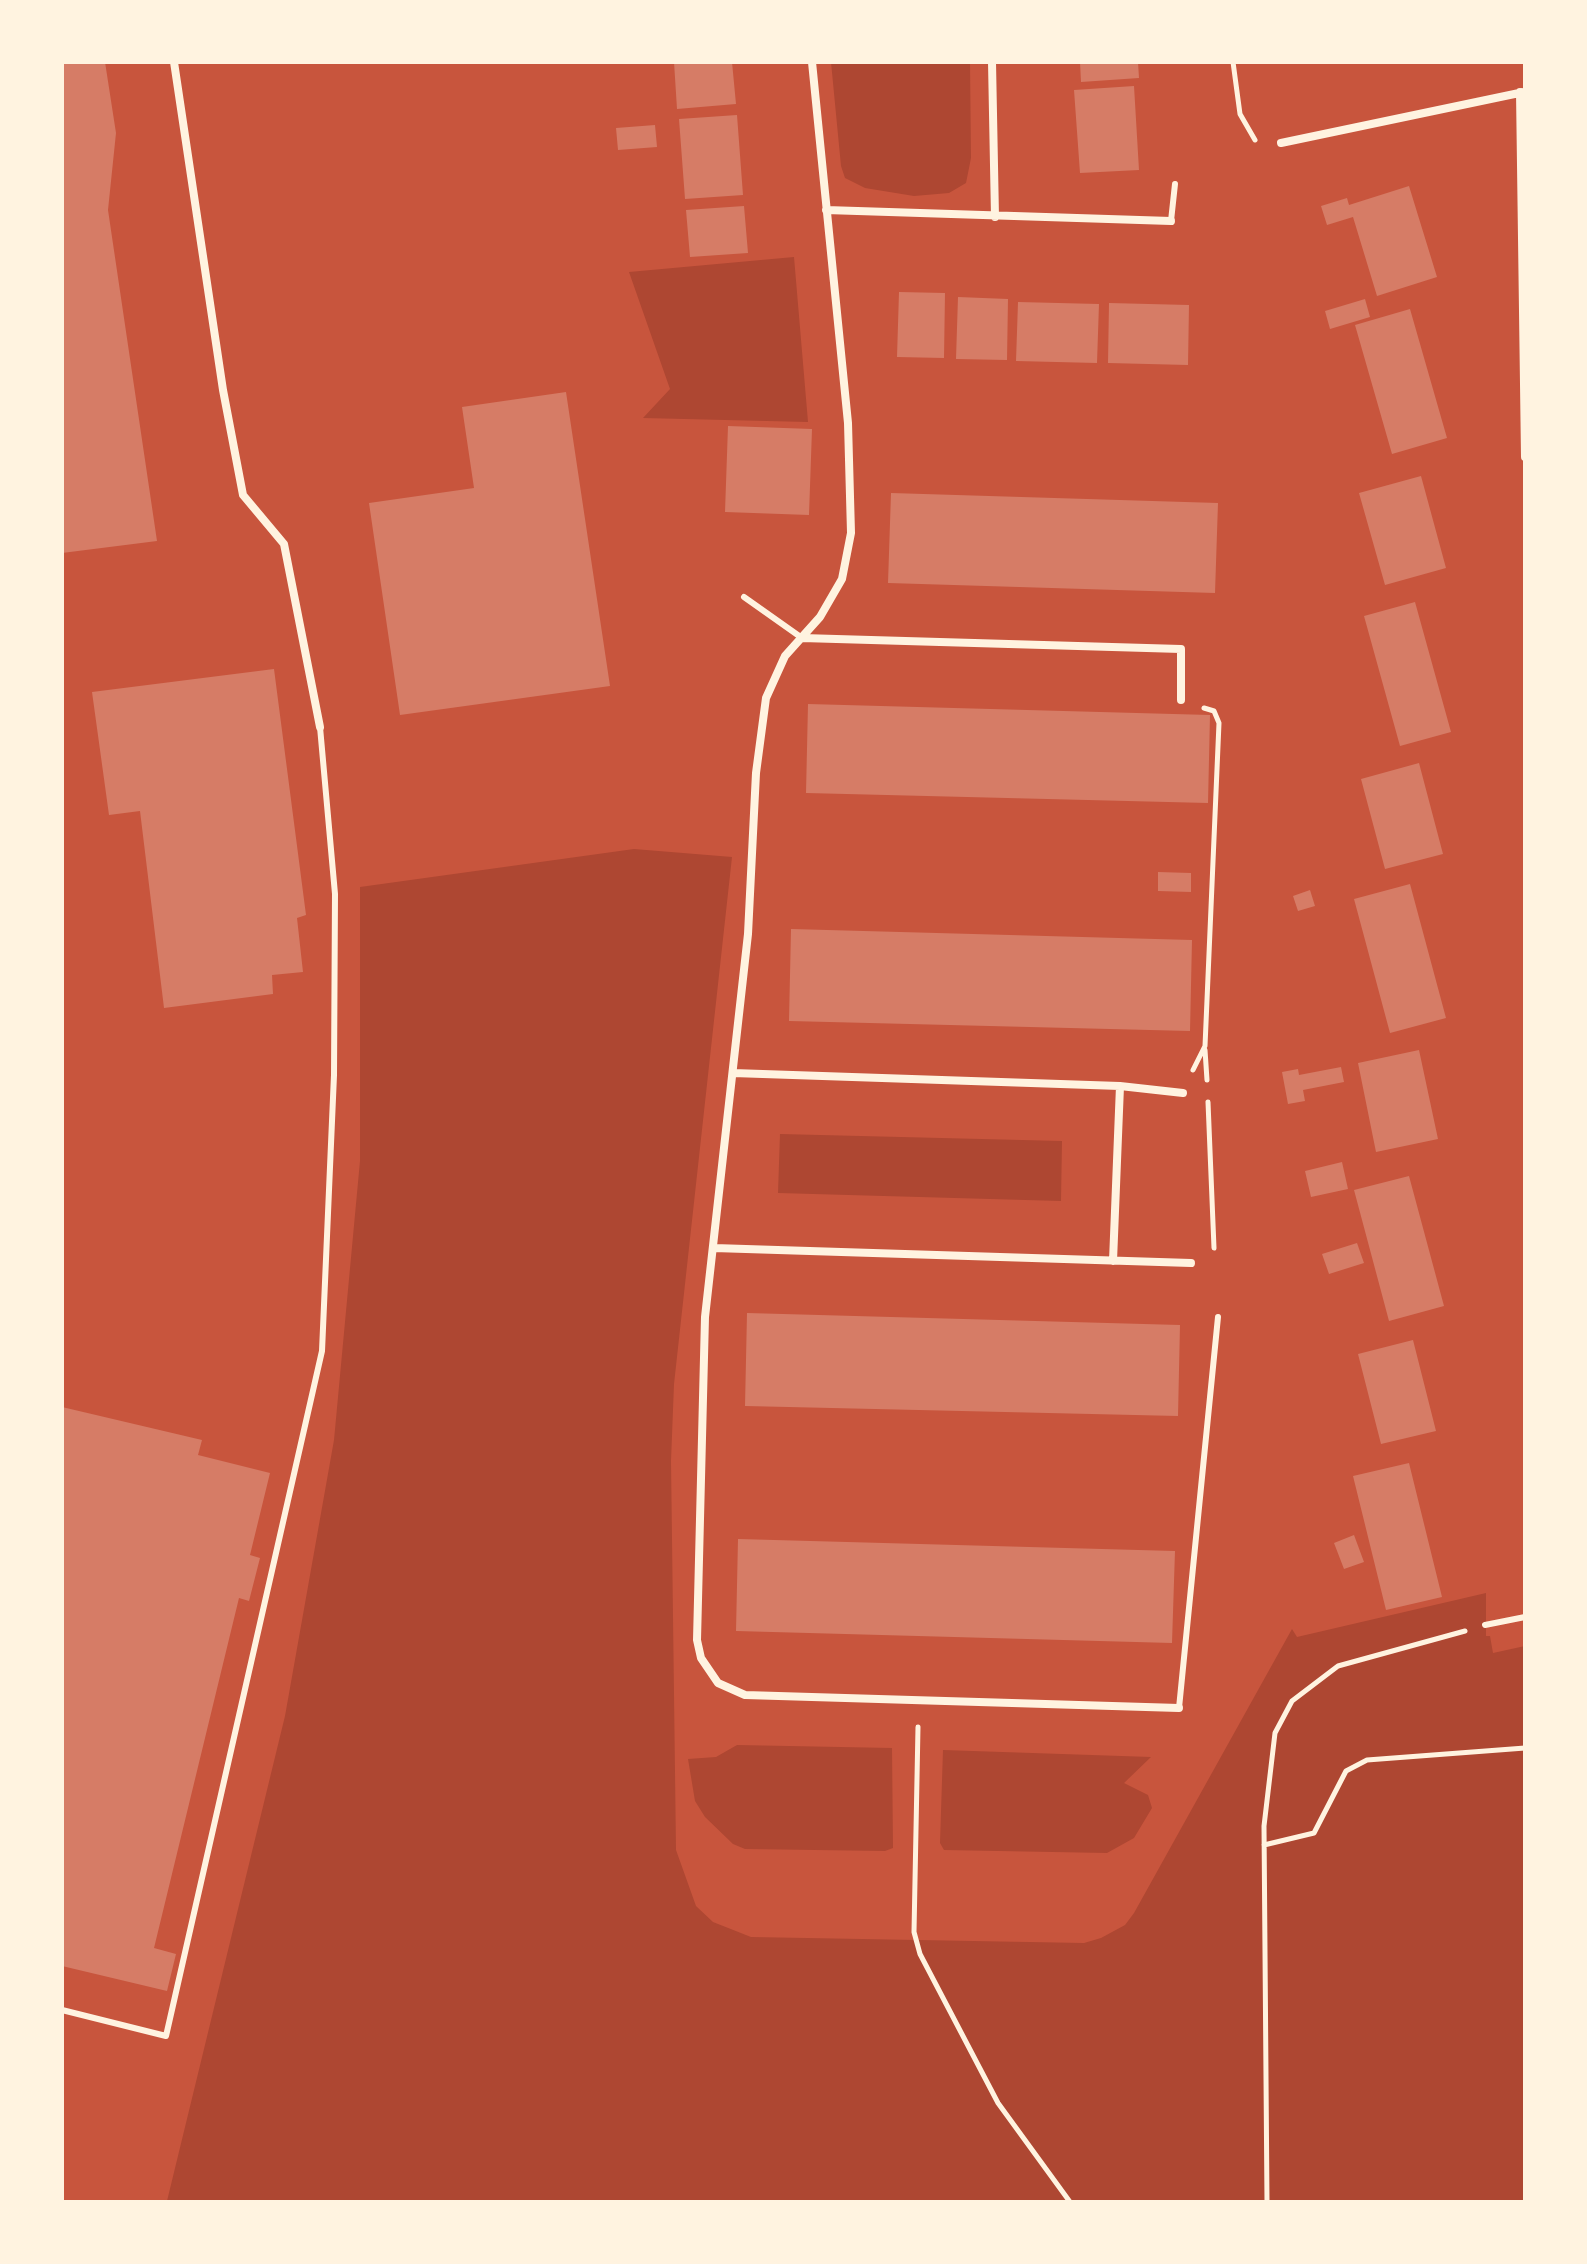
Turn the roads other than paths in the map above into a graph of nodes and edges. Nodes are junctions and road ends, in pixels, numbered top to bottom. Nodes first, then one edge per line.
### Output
1 (174, 62) edge
2 (812, 62) edge
3 (992, 62) edge
4 (1522, 92) edge
5 (1281, 143) road end
6 (1175, 184) dead end
7 (826, 210) junction
8 (995, 217) junction
9 (1171, 221) joint
10 (1525, 457) edge
11 (744, 597) dead end
12 (802, 638) junction
13 (1181, 700) road end
14 (320, 727) joint
15 (733, 1073) junction
16 (1120, 1086) junction
17 (1183, 1093) road end
18 (714, 1248) junction
19 (1113, 1261) junction
20 (1191, 1263) dead end
21 (1218, 1317) dead end
22 (1525, 1617) edge
23 (1485, 1625) road end
24 (1179, 1708) joint
25 (62, 2010) edge

1 - 14 street
2 - 7 street
3 - 8 street
4 - 5 street
4 - 10 street
6 - 9 lane
7 - 8 street
7 - 12 street
8 - 9 street
11 - 12 lane
12 - 13 street
12 - 15 street
14 - 25 lane
15 - 16 street
15 - 18 street
16 - 17 street
16 - 19 street
18 - 19 street
18 - 24 street
19 - 20 street
21 - 24 lane
22 - 23 lane

